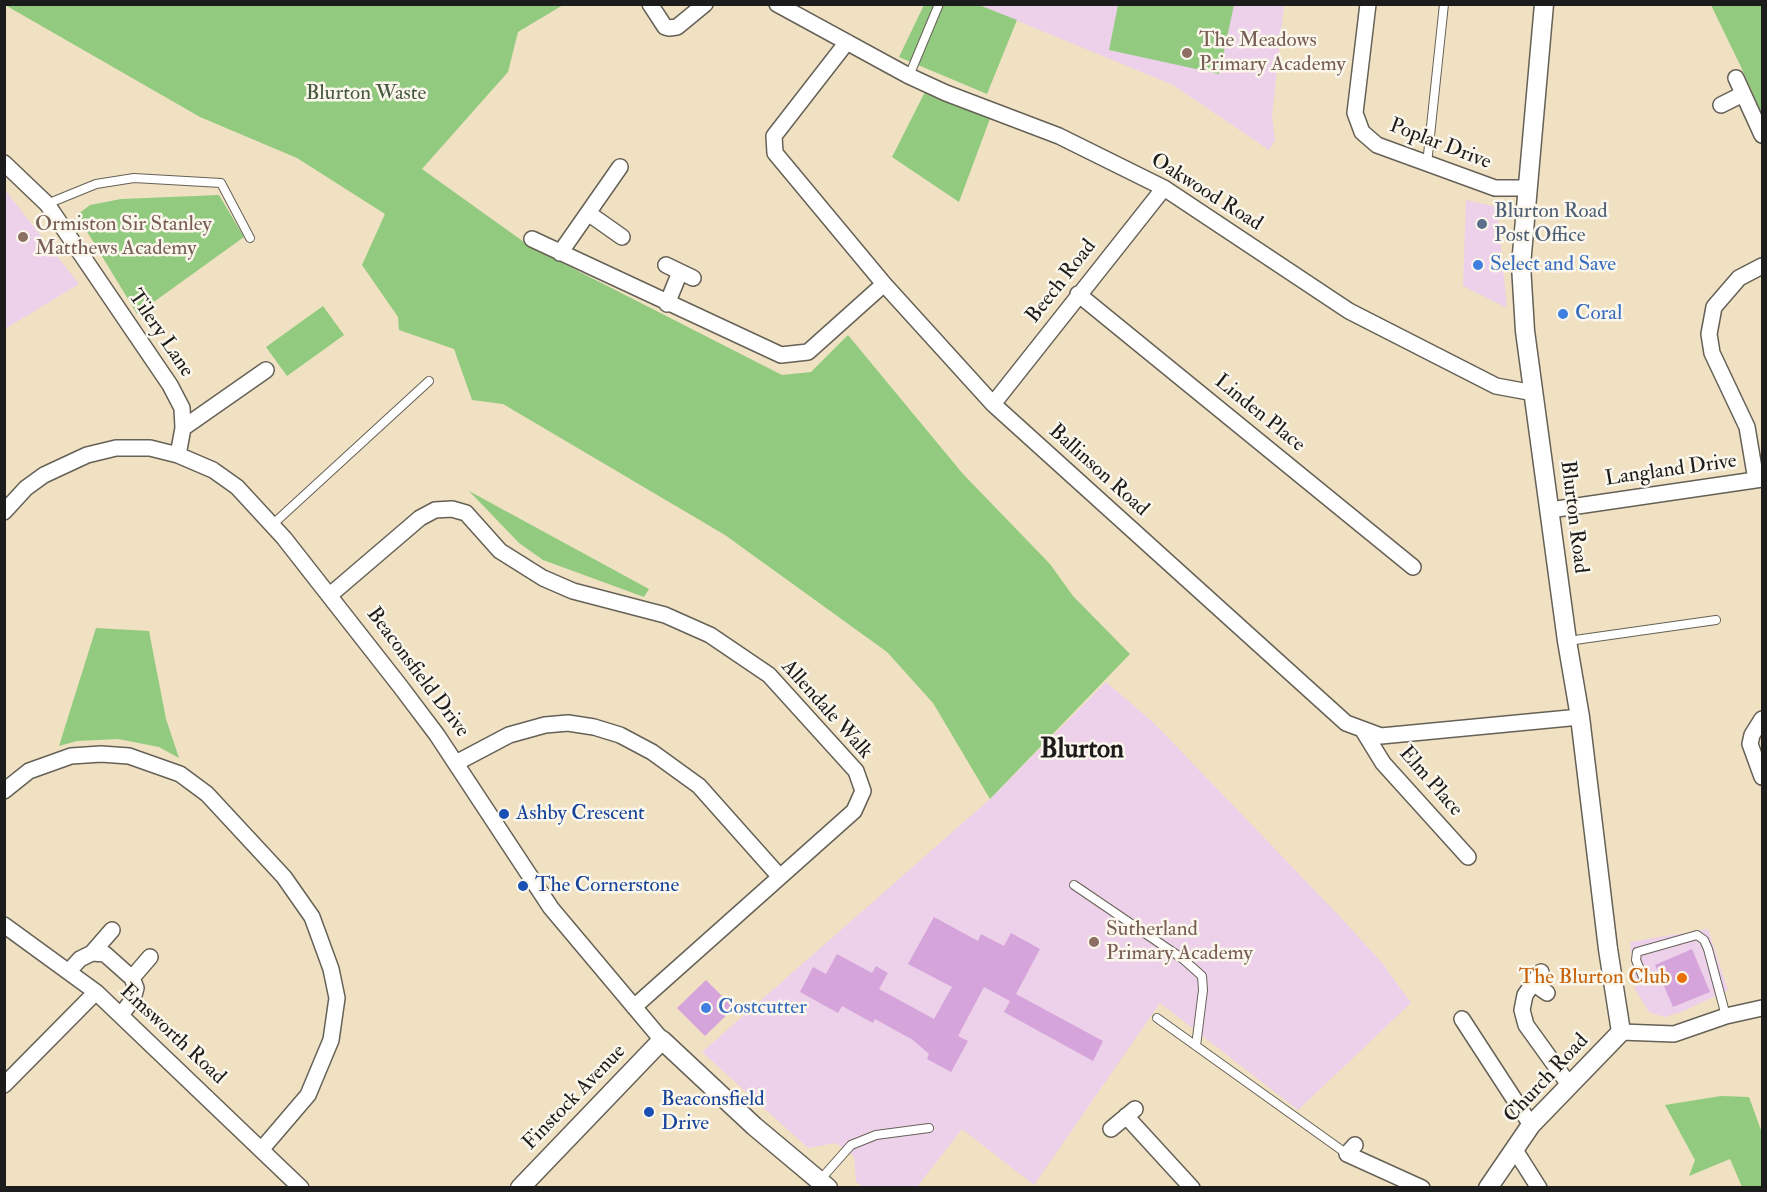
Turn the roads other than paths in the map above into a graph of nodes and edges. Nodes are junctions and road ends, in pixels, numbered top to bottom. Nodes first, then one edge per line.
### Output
1 (651, 4) edge
2 (705, 4) edge
3 (777, 4) edge
4 (939, 4) edge
5 (1368, 4) edge
6 (1444, 4) edge
7 (1544, 4) edge
8 (847, 42) junction
9 (909, 76) junction
10 (1736, 78) dead end
11 (1743, 94) junction
12 (1721, 105) dead end
13 (1762, 135) edge
14 (4, 163) edge
15 (1427, 164) junction
16 (620, 167) dead end
17 (1164, 188) junction
18 (1527, 188) junction
19 (47, 204) junction
20 (588, 213) junction
21 (622, 237) dead end
22 (250, 238) dead end
23 (532, 239) dead end
24 (560, 253) junction
25 (1762, 266) edge
26 (680, 272) dead end
27 (884, 284) junction
28 (1078, 294) junction
29 (667, 304) junction
30 (266, 370) dead end
31 (429, 381) dead end
32 (1534, 393) junction
33 (993, 404) junction
34 (183, 428) junction
35 (178, 455) junction
36 (1759, 480) edge
37 (1550, 510) junction
38 (4, 512) edge
39 (272, 525) junction
40 (1413, 567) dead end
41 (330, 595) junction
42 (1716, 620) dead end
43 (1567, 641) junction
44 (1580, 717) junction
45 (1762, 719) edge
46 (1364, 732) junction
47 (456, 763) junction
48 (1762, 777) edge
49 (4, 791) edge
50 (1468, 856) dead end
51 (780, 877) junction
52 (1074, 885) dead end
53 (4, 925) edge
54 (112, 930) dead end
55 (92, 953) junction
56 (150, 957) dead end
57 (69, 971) junction
58 (1644, 977) dead end
59 (132, 978) junction
60 (96, 992) junction
61 (1547, 993) dead end
62 (634, 1006) junction
63 (1762, 1008) edge
64 (121, 1015) junction
65 (1726, 1016) junction
66 (1157, 1018) dead end
67 (1462, 1019) dead end
68 (1621, 1032) junction
69 (662, 1040) junction
70 (1196, 1046) junction
71 (4, 1085) edge
72 (1570, 1086) junction
73 (1531, 1125) junction
74 (929, 1128) dead end
75 (1111, 1129) dead end
76 (1351, 1149) joint
77 (261, 1150) junction
78 (1515, 1150) junction
79 (824, 1184) edge
80 (301, 1188) edge
81 (520, 1188) edge
82 (1192, 1188) edge
83 (1422, 1188) edge
84 (1488, 1188) edge
85 (1539, 1188) edge

1 - 2 street
3 - 8 street, Oakwood Road
4 - 9 lane
5 - 15 street, Poplar Drive
6 - 15 lane
7 - 18 street, Blurton Road
8 - 9 street, Oakwood Road
8 - 27 street, Ballinson Road
9 - 17 street, Oakwood Road
10 - 11 street
11 - 12 street
11 - 13 street
14 - 19 street, Tilery Lane
15 - 18 street, Poplar Drive
16 - 20 street
17 - 28 street, Beech Road
17 - 32 street, Oakwood Road
18 - 32 street, Blurton Road
19 - 22 lane
19 - 34 street, Tilery Lane
20 - 21 street
20 - 24 street
23 - 24 street
24 - 29 street
25 - 36 street
26 - 29 street
27 - 29 street
27 - 33 street, Ballinson Road
28 - 33 street, Beech Road
28 - 40 street, Linden Place
30 - 34 street
31 - 39 lane
32 - 37 street, Blurton Road
33 - 46 street, Ballinson Road
34 - 35 street, Tilery Lane
35 - 38 street, Beaconsfield Drive
35 - 39 street, Beaconsfield Drive
36 - 37 street, Langland Drive
37 - 43 street, Blurton Road
39 - 41 street, Beaconsfield Drive
41 - 47 street, Beaconsfield Drive
41 - 51 street, Allendale Walk
42 - 43 lane
43 - 44 street, Blurton Road
44 - 46 street, Ballinson Road
44 - 68 street, Blurton Road
45 - 48 street
46 - 50 street, Elm Place
47 - 51 street
47 - 62 street, Beaconsfield Drive
49 - 77 street
51 - 62 street, Allendale Walk
52 - 70 lane
53 - 57 street, Emsworth Road
54 - 55 street
55 - 57 street
55 - 59 street
56 - 59 street
57 - 60 street, Emsworth Road
58 - 65 lane
59 - 64 street
60 - 64 street, Emsworth Road
60 - 71 street
61 - 72 street
62 - 69 street, Beaconsfield Drive
63 - 65 street
64 - 77 street, Emsworth Road
65 - 68 street
66 - 70 lane
67 - 73 street
68 - 72 street, Church Road
69 - 79 street, Beaconsfield Drive
69 - 81 street, Finstock Avenue
70 - 76 lane
72 - 73 street, Church Road
73 - 78 street, Church Road
74 - 79 lane
75 - 82 street
76 - 83 street
77 - 80 street, Emsworth Road
78 - 84 street, Church Road
78 - 85 street

